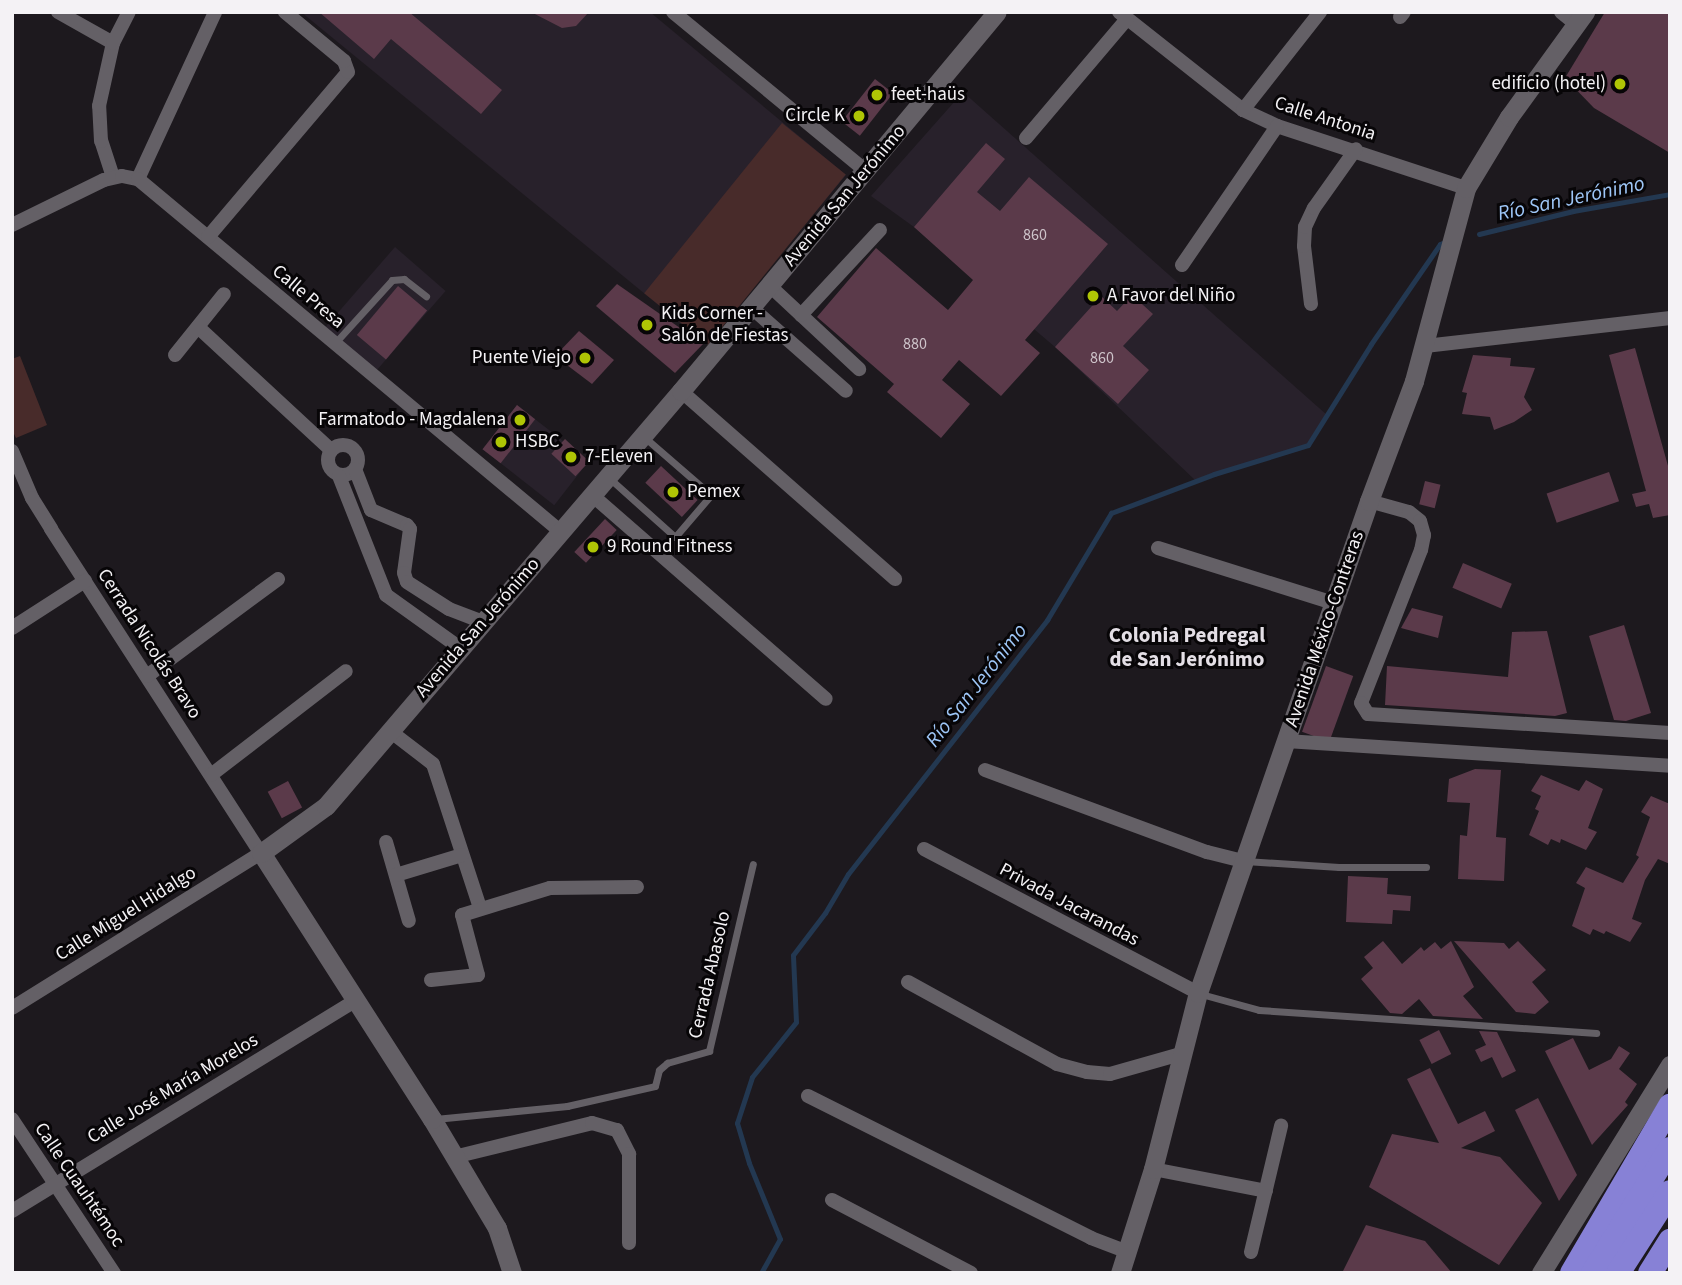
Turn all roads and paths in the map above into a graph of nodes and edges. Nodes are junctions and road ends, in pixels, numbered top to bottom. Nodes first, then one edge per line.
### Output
1 (129, 12) edge
2 (215, 12) edge
3 (285, 12) edge
4 (673, 12) edge
5 (998, 12) edge
6 (1320, 12) edge
7 (1562, 12) edge
8 (59, 13) edge
9 (1123, 16) edge
10 (1581, 19) edge
11 (113, 43) junction
12 (1243, 110) junction
13 (1276, 126) junction
14 (1026, 138) dead end
15 (1356, 149) junction
16 (866, 171) junction
17 (113, 177) junction
18 (138, 178) junction
19 (1466, 188) junction
20 (12, 225) edge
21 (880, 230) dead end
22 (208, 237) junction
23 (1182, 265) dead end
24 (770, 286) junction
25 (225, 294) dead end
26 (426, 296) dead end
27 (1311, 304) dead end
28 (752, 308) junction
29 (801, 315) junction
30 (1670, 318) edge
31 (198, 327) junction
32 (334, 344) junction
33 (1425, 346) junction
34 (175, 355) dead end
35 (859, 369) dead end
36 (681, 391) junction
37 (846, 391) dead end
38 (643, 436) junction
39 (331, 450) junction
40 (12, 451) edge
41 (355, 469) junction
42 (339, 476) junction
43 (608, 477) junction
44 (592, 495) junction
45 (1369, 501) junction
46 (560, 531) junction
47 (1158, 548) dead end
48 (278, 579) dead end
49 (895, 579) dead end
50 (85, 581) junction
51 (1333, 603) junction
52 (482, 622) junction
53 (12, 628) edge
54 (460, 648) junction
55 (346, 671) dead end
56 (147, 676) junction
57 (826, 699) dead end
58 (390, 731) junction
59 (1670, 733) edge
60 (1286, 741) junction
61 (1670, 766) edge
62 (985, 770) dead end
63 (211, 775) junction
64 (386, 842) dead end
65 (924, 849) dead end
66 (261, 853) junction
67 (462, 855) junction
68 (1242, 861) junction
69 (753, 864) dead end
70 (1426, 867) dead end
71 (396, 874) junction
72 (637, 887) dead end
73 (480, 908) junction
74 (410, 921) dead end
75 (430, 980) dead end
76 (908, 982) dead end
77 (1198, 993) junction
78 (355, 1001) junction
79 (12, 1008) edge
80 (1596, 1032) dead end
81 (1184, 1053) junction
82 (1670, 1065) edge
83 (808, 1096) dead end
84 (1670, 1106) edge
85 (12, 1119) edge
86 (432, 1119) junction
87 (1281, 1126) dead end
88 (1670, 1149) edge
89 (454, 1157) junction
90 (1153, 1169) junction
91 (55, 1183) junction
92 (1266, 1191) junction
93 (1670, 1192) edge
94 (832, 1200) dead end
95 (12, 1211) edge
96 (1670, 1220) edge
97 (1670, 1241) edge
98 (629, 1243) dead end
99 (1128, 1252) junction
100 (1251, 1252) dead end
101 (114, 1273) edge
102 (512, 1273) edge
103 (971, 1273) edge
104 (1121, 1273) edge
105 (1541, 1273) edge
106 (1572, 1273) edge
107 (1593, 1273) edge
108 (1618, 1273) edge
109 (1637, 1273) edge
110 (1650, 1273) edge

1 - 11 street
2 - 18 street
3 - 22 street
4 - 16 street
5 - 16 main road, Avenida San Jerónimo
6 - 12 street
7 - 10 street
8 - 11 street
9 - 12 street, Calle Antonia
9 - 14 street
10 - 19 main road, Avenida México-Contreras
11 - 17 street
12 - 13 street, Calle Antonia
13 - 15 street, Calle Antonia
13 - 23 street
15 - 19 street, Calle Antonia
15 - 27 street
16 - 24 main road, Avenida San Jerónimo
17 - 18 street
17 - 20 street
18 - 22 street, Calle Presa
19 - 33 main road, Avenida México-Contreras
21 - 29 street
22 - 32 street, Calle Presa
24 - 28 main road, Avenida San Jerónimo
24 - 29 street
25 - 31 street
26 - 32 lane
28 - 36 main road, Avenida San Jerónimo
28 - 37 street
29 - 35 street
30 - 33 street
31 - 34 street
31 - 39 street
32 - 46 street, Calle Presa
33 - 45 main road, Avenida México-Contreras
36 - 38 main road, Avenida San Jerónimo
36 - 49 street
38 - 43 main road, Avenida San Jerónimo
38 - 43 lane
39 - 41 street
39 - 42 street
40 - 50 street, Cerrada Nicolás Bravo
41 - 42 street
41 - 52 street
42 - 54 street
43 - 44 main road, Avenida San Jerónimo
44 - 46 main road, Avenida San Jerónimo
44 - 57 street
45 - 51 main road, Avenida México-Contreras
45 - 59 street
46 - 52 main road, Avenida San Jerónimo
47 - 51 street
48 - 56 street
50 - 53 street
50 - 56 street, Cerrada Nicolás Bravo
51 - 60 main road, Avenida México-Contreras
52 - 54 main road, Avenida San Jerónimo
54 - 58 main road, Avenida San Jerónimo
55 - 63 street
56 - 63 street, Cerrada Nicolás Bravo
58 - 66 main road, Avenida San Jerónimo
58 - 67 street
60 - 61 street
60 - 68 main road, Avenida México-Contreras
62 - 68 street
63 - 66 street, Cerrada Nicolás Bravo
64 - 71 street
65 - 77 street, Privada Jacarandas
66 - 78 main road
66 - 79 street, Calle Miguel Hidalgo
67 - 71 street
67 - 73 street
68 - 70 lane
68 - 77 main road, Avenida México-Contreras
69 - 86 lane, Cerrada Abasolo
71 - 74 street
72 - 73 street
73 - 75 street
76 - 81 street
77 - 80 lane
77 - 81 main road, Avenida México-Contreras
78 - 86 main road
78 - 91 street, Calle José María Morelos
81 - 90 main road, Avenida México-Contreras
82 - 105 main road
83 - 99 street
84 - 106 highway
85 - 91 street, Calle Cuauhtémoc
86 - 89 main road
87 - 92 street
88 - 107 highway
89 - 98 street
89 - 102 main road
90 - 92 street
90 - 99 main road, Avenida México-Contreras
91 - 95 street, Calle José María Morelos
91 - 101 street, Calle Cuauhtémoc
92 - 100 street
93 - 108 highway
94 - 103 street
96 - 109 highway
97 - 110 highway
99 - 104 main road, Avenida México-Contreras

